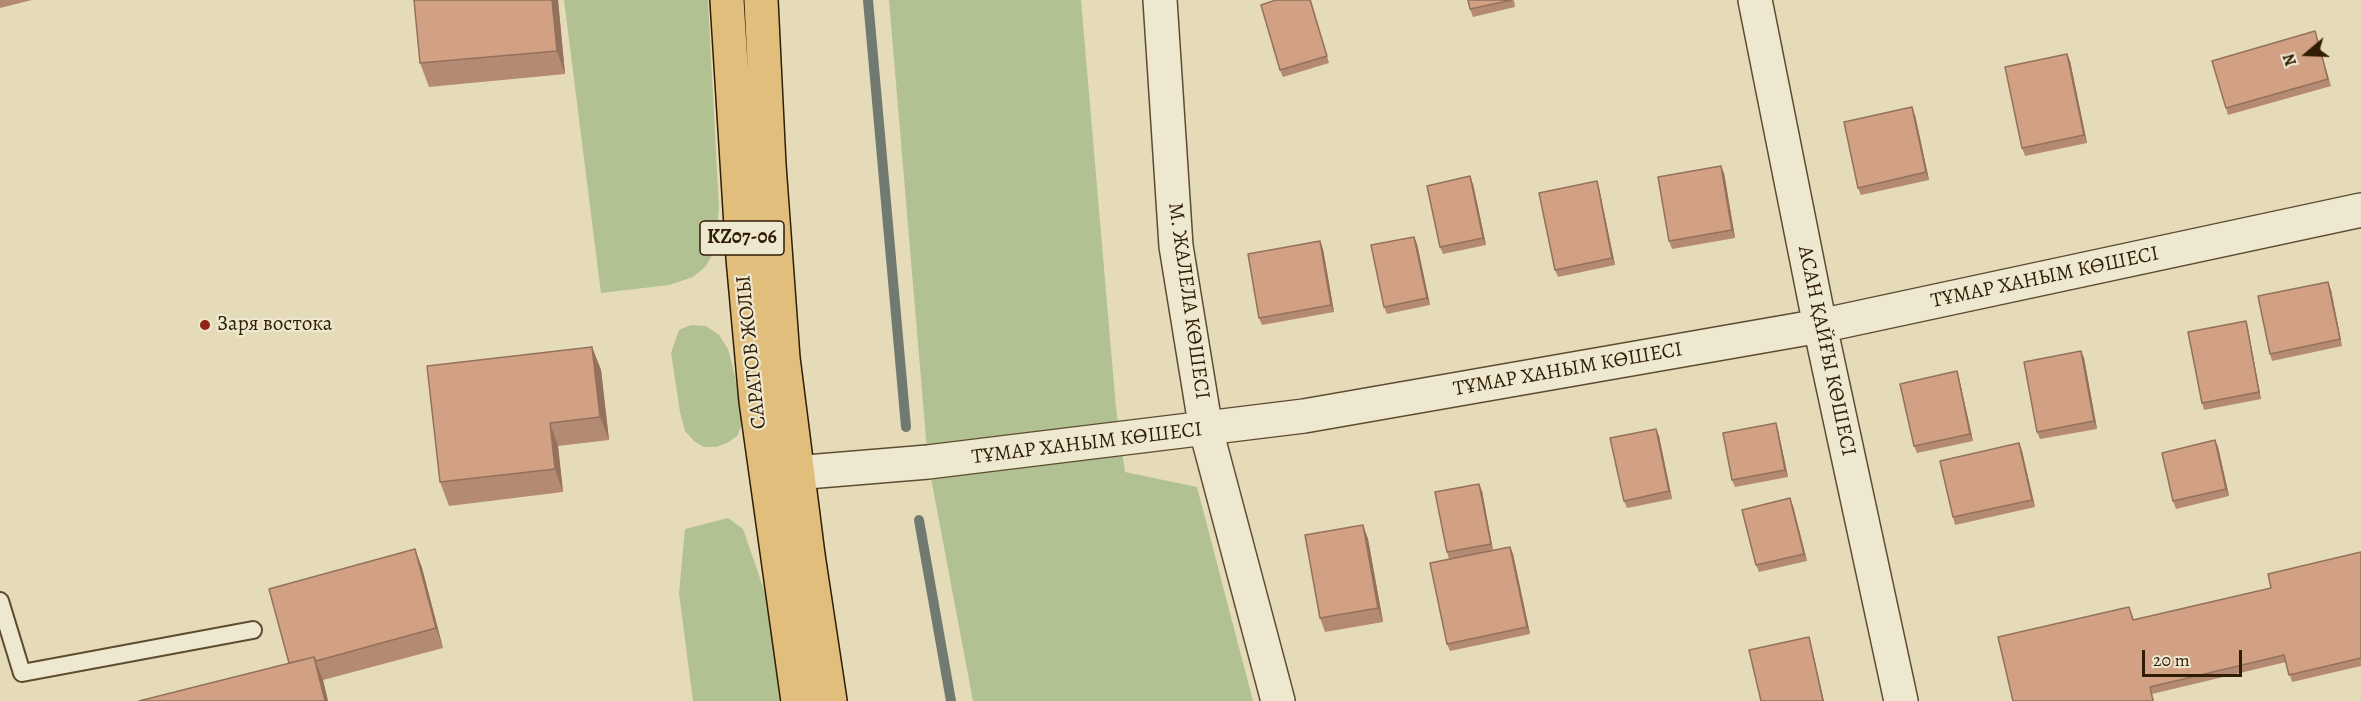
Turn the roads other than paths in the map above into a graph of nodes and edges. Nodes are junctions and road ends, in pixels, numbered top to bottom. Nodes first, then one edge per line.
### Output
1 (727, 0) edge
2 (761, 0) edge
3 (1161, 0) edge
4 (1755, 0) edge
5 (2361, 210) edge
6 (1820, 326) junction
7 (1206, 430) junction
8 (782, 475) junction
9 (0, 601) edge
10 (253, 630) dead end
11 (798, 701) edge
12 (830, 701) edge
13 (1278, 701) edge
14 (1900, 701) edge

1 - 8 main road, САРАТОВ ЖОЛЫ / KZ07-06
2 - 8 main road, САРАТОВ ЖОЛЫ / KZ07-06
3 - 7 street, М. ЖАЛЕЛА КӨШЕСІ
4 - 6 street, АСАН ҚАЙҒЫ КӨШЕСІ
5 - 6 street, ТҰМАР ХАНЫМ КӨШЕСІ
6 - 7 street, ТҰМАР ХАНЫМ КӨШЕСІ
6 - 14 street, АСАН ҚАЙҒЫ КӨШЕСІ
7 - 8 street, ТҰМАР ХАНЫМ КӨШЕСІ
7 - 13 street, М. ЖАЛЕЛА КӨШЕСІ
8 - 11 main road, САРАТОВ ЖОЛЫ / KZ07-06
8 - 12 main road, САРАТОВ ЖОЛЫ / KZ07-06
9 - 10 lane

